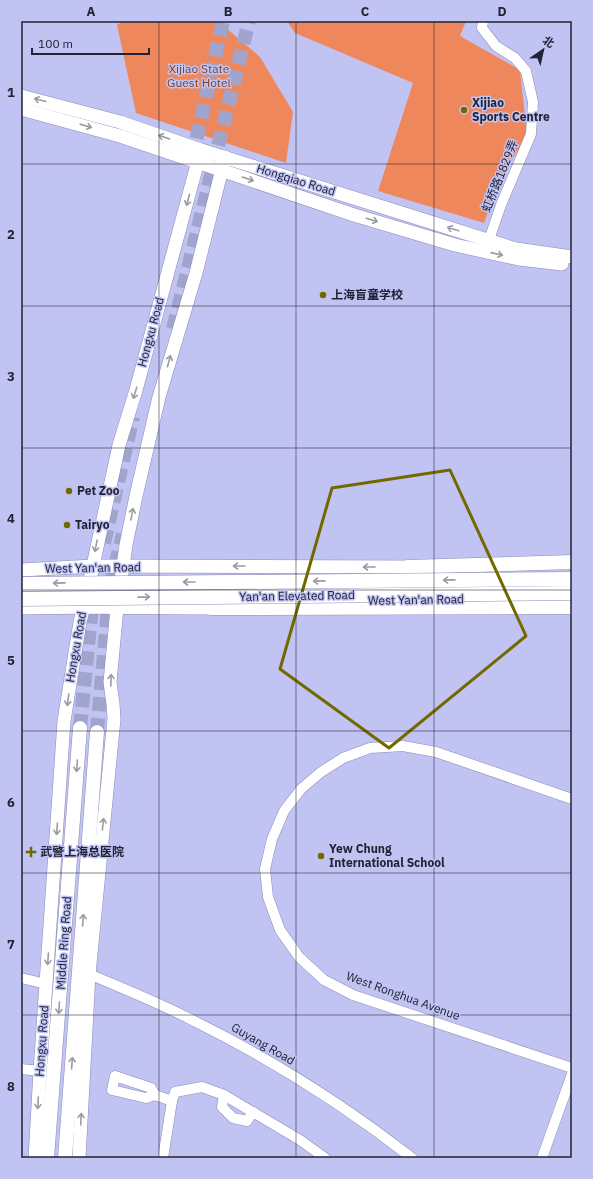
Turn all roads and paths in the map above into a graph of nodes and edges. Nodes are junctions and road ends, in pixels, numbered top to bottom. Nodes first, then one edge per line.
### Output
1 (483, 21) edge
2 (21, 96) edge
3 (21, 109) edge
4 (200, 156) junction
5 (224, 164) junction
6 (489, 240) junction
7 (572, 257) edge
8 (572, 265) edge
9 (572, 557) edge
10 (572, 562) edge
11 (93, 566) junction
12 (123, 566) junction
13 (408, 567) junction
14 (572, 569) edge
15 (21, 570) edge
16 (572, 579) edge
17 (21, 584) edge
18 (572, 593) edge
19 (572, 597) edge
20 (21, 599) edge
21 (83, 606) junction
22 (572, 607) edge
23 (21, 608) edge
24 (117, 608) junction
25 (211, 608) junction
26 (80, 728) tunnel mouth
27 (97, 732) tunnel mouth
28 (572, 798) edge
29 (89, 974) junction
30 (21, 978) edge
31 (46, 984) junction
32 (572, 1068) edge
33 (21, 1069) edge
34 (40, 1071) junction
35 (572, 1074) edge
36 (155, 1095) dead end
37 (224, 1095) junction
38 (172, 1102) junction
39 (241, 1105) junction
40 (253, 1112) junction
41 (233, 1118) junction
42 (35, 1158) edge
43 (48, 1158) edge
44 (65, 1158) edge
45 (79, 1158) edge
46 (163, 1158) edge
47 (325, 1158) edge
48 (412, 1158) edge
49 (542, 1158) edge

1 - 6 street, 虹桥路1829弄
4 -> 2 main road, Hongqiao Road
3 -> 4 main road, Hongqiao Road
4 - 5 main road, Hongqiao Road
4 -> 11 main road, Hongxu Road
6 -> 5 main road, Hongqiao Road
5 -> 8 main road, Hongqiao Road
12 -> 5 main road, Hongxu Road
6 - 7 main road, Hongqiao Road
9 - 13 main road
10 - 13 highway
11 - 12 main road, West Yan'an Road
11 - 15 main road, West Yan'an Road
11 - 21 main road, Hongxu Road
13 -> 12 main road, West Yan'an Road
12 - 24 main road, Hongxu Road
13 - 14 main road, West Yan'an Road
16 -> 17 highway, Yan'an Elevated Road, bridge
20 -> 18 highway, Yan'an Elevated Road, bridge
19 - 25 main road, West Yan'an Road
21 - 23 main road, West Yan'an Road
21 - 24 main road, West Yan'an Road
21 -> 31 main road, Hongxu Road
22 - 25 highway
22 - 25 main road
24 - 25 main road, West Yan'an Road
29 -> 24 main road, Hongxu Road
26 -> 43 highway, Middle Ring Road
44 -> 27 highway, Middle Ring Road
28 - 32 street, West Ronghua Avenue
45 -> 29 main road, Hongxu Road
29 - 48 street, Guyang Road
30 - 31 street
31 - 34 main road, Hongxu Road
33 - 34 street
34 -> 42 main road, Hongxu Road
35 - 49 street
36 - 38 street
37 - 38 street
37 - 39 street
37 - 41 street
38 - 46 street
39 - 40 street
39 - 41 street
40 - 41 street
40 - 47 street

